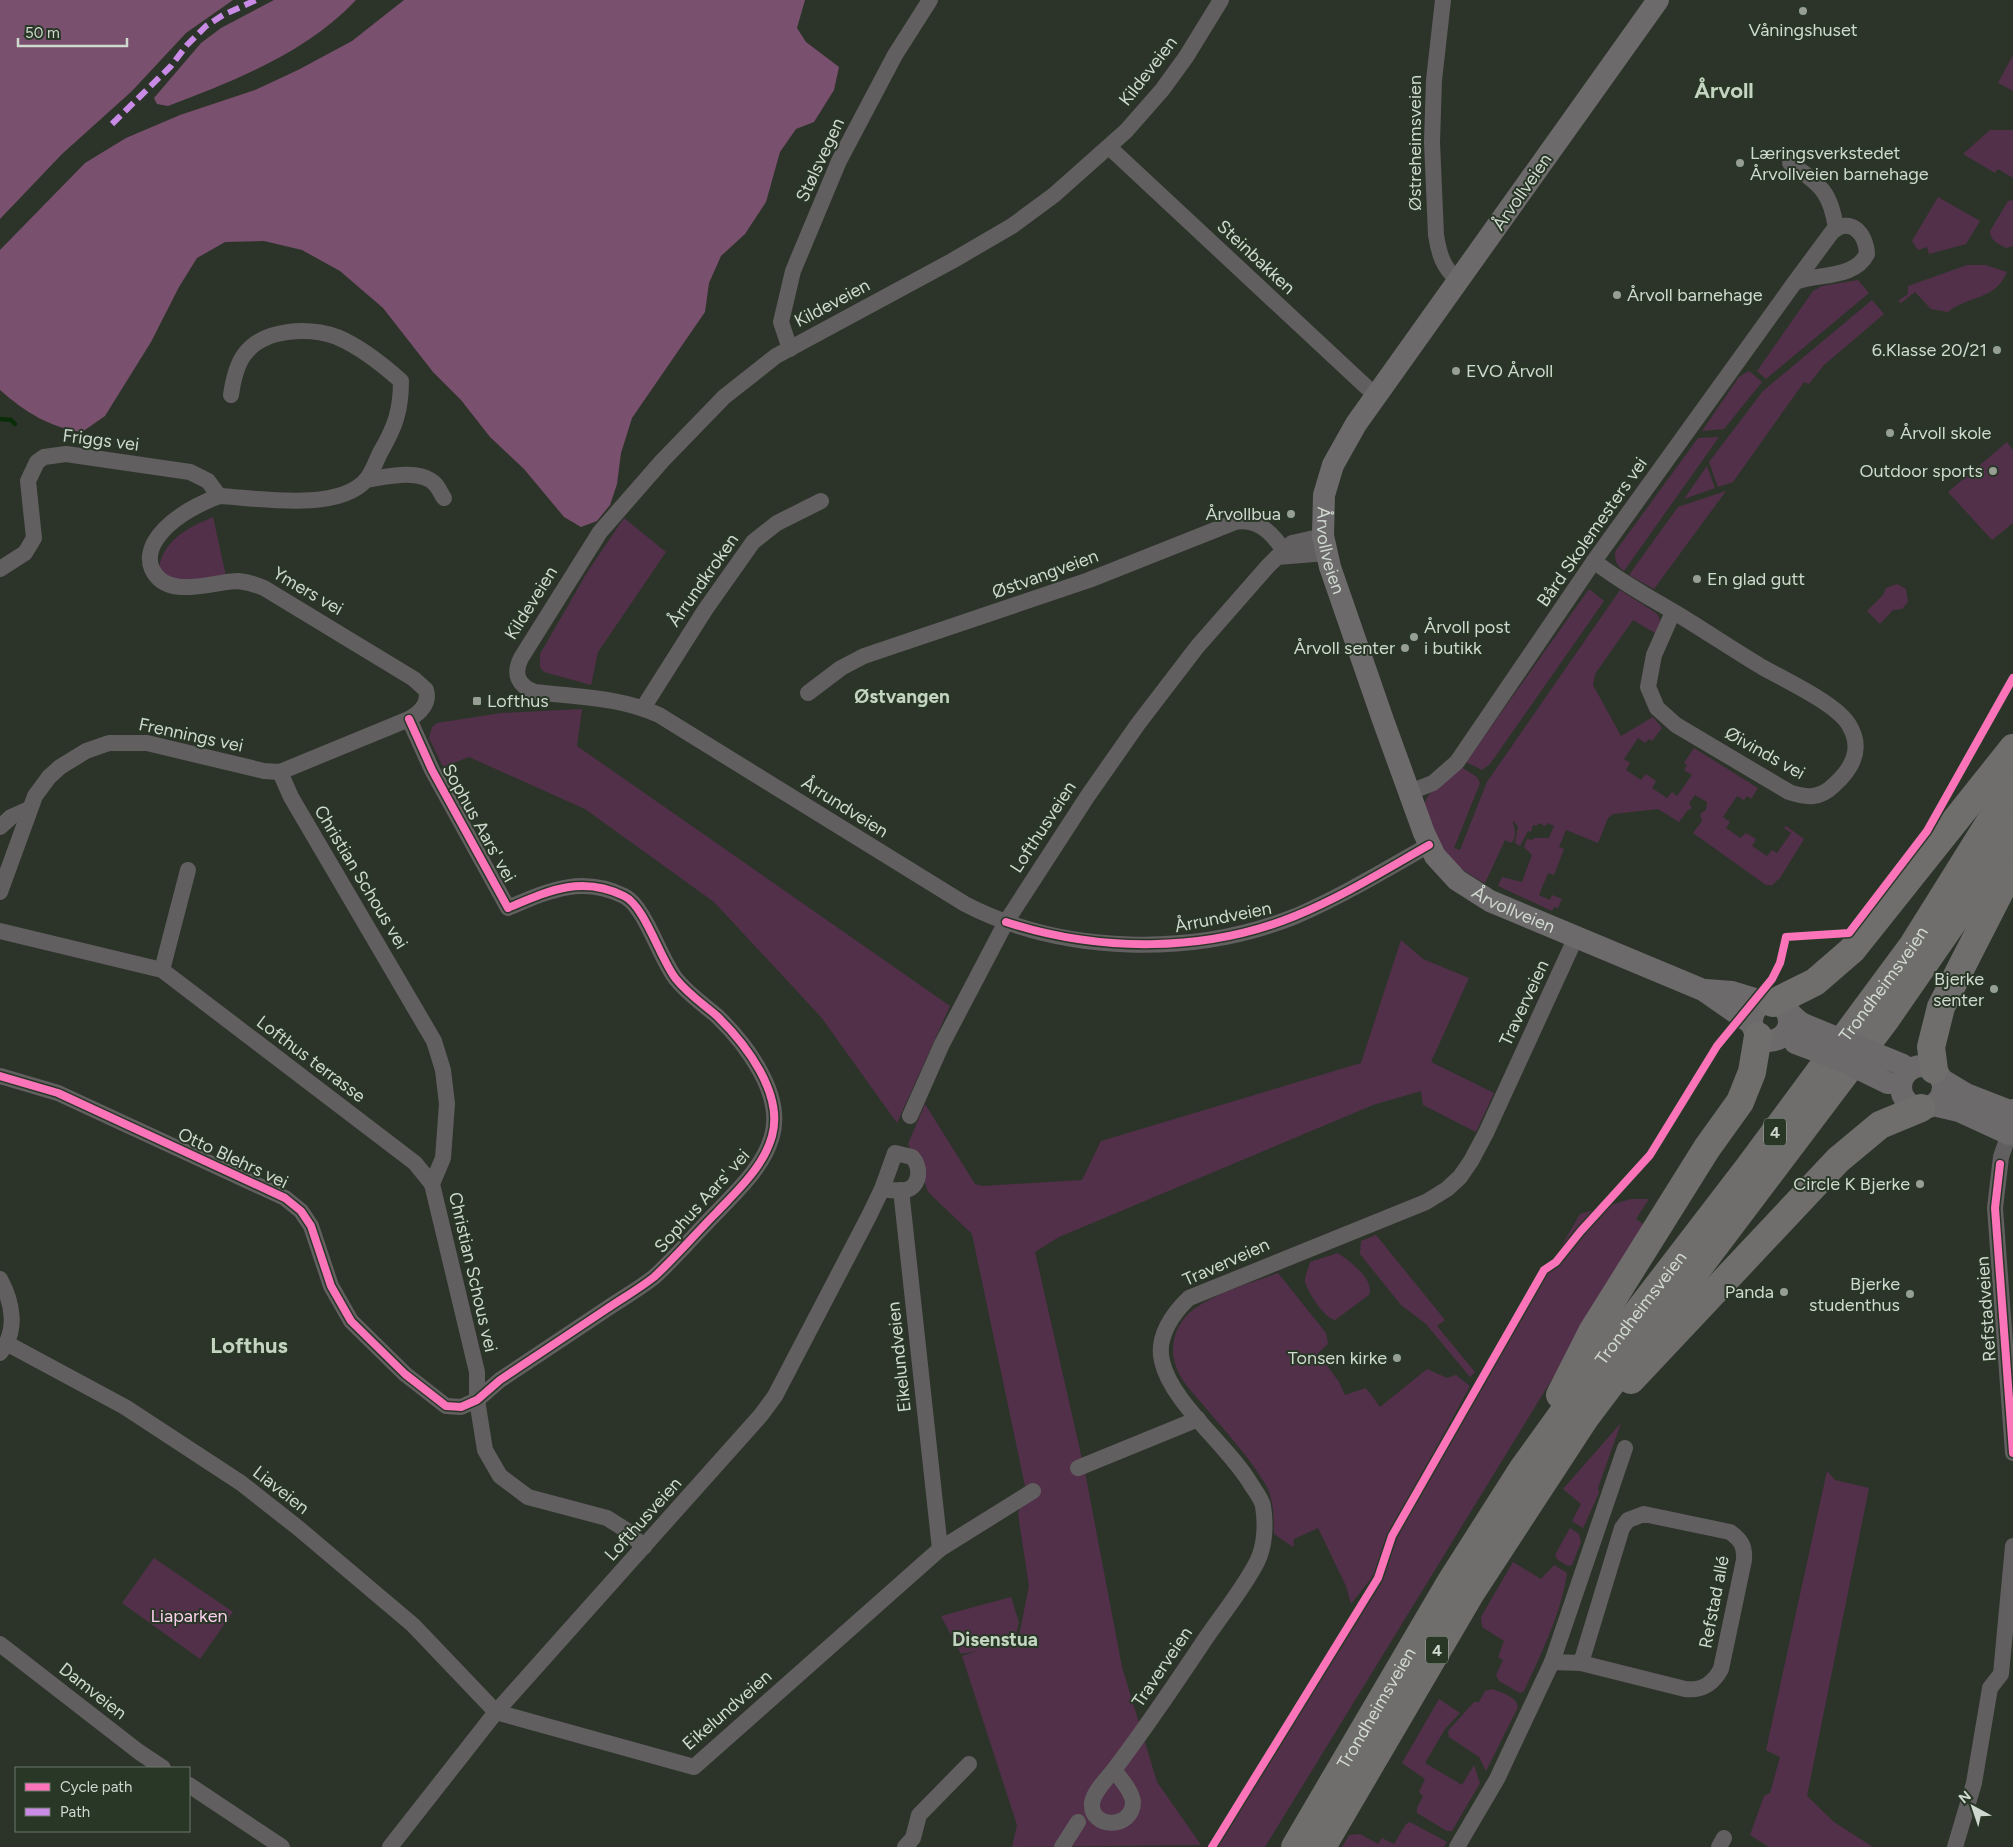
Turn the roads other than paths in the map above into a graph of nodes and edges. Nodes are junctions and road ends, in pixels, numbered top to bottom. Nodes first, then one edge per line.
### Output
1 (930, 0) edge
2 (1221, 0) edge
3 (1443, 0) edge
4 (1658, 0) edge
5 (1109, 147) junction
6 (1790, 163) dead end
7 (1836, 229) junction
8 (1458, 280) junction
9 (1795, 282) junction
10 (790, 349) junction
11 (231, 395) dead end
12 (1376, 396) junction
13 (366, 480) junction
14 (219, 496) junction
15 (444, 498) dead end
16 (821, 501) dead end
17 (1325, 545) junction
18 (1283, 554) junction
19 (1594, 561) junction
20 (0, 569) edge
21 (1673, 612) junction
22 (525, 687) joint
23 (808, 693) dead end
24 (643, 708) junction
25 (413, 717) junction
26 (2013, 748) edge
27 (280, 772) junction
28 (2013, 785) edge
29 (1410, 792) junction
30 (29, 809) junction
31 (2013, 826) edge
32 (0, 827) edge
33 (1429, 845) junction
34 (2013, 866) edge
35 (188, 870) dead end
36 (0, 892) edge
37 (1006, 922) junction
38 (0, 931) edge
39 (1576, 937) junction
40 (162, 970) junction
41 (1777, 1023) junction
42 (1923, 1070) junction
43 (0, 1076) edge
44 (1911, 1097) junction
45 (910, 1116) dead end
46 (2012, 1122) edge
47 (432, 1184) junction
48 (882, 1190) junction
49 (901, 1190) junction
50 (0, 1279) edge
51 (4, 1348) edge
52 (477, 1400) junction
53 (1198, 1419) junction
54 (1625, 1448) dead end
55 (2013, 1453) edge
56 (1559, 1458) junction
57 (1078, 1468) dead end
58 (1522, 1470) junction
59 (1033, 1491) dead end
60 (2013, 1546) edge
61 (644, 1548) junction
62 (940, 1549) junction
63 (0, 1644) edge
64 (1552, 1662) junction
65 (1581, 1663) junction
66 (496, 1712) junction
67 (969, 1764) dead end
68 (162, 1767) edge
69 (1114, 1770) dead end
70 (190, 1786) edge
71 (1078, 1822) dead end
72 (282, 1847) edge
73 (390, 1847) edge
74 (905, 1847) edge
75 (1062, 1847) edge
76 (1295, 1847) edge
77 (1322, 1847) edge
78 (1457, 1847) edge
79 (1955, 1847) edge

1 - 10 street, Stølsvegen
2 - 5 street, Kildeveien
3 - 8 street, Østreheimsveien
4 - 8 street, Årvollveien
5 - 10 street, Kildeveien
5 - 12 street, Steinbakken
6 - 7 street
7 - 9 street, Bård Skolemesters vei
7 - 9 street
8 - 12 street, Årvollveien
9 - 19 street, Bård Skolemesters vei
10 - 22 street, Kildeveien
11 - 13 street, Ymers vei
12 - 17 street, Årvollveien
13 - 14 street, Ymers vei
13 - 15 street, Ymers vei
14 - 20 street, Friggs vei
14 - 25 street, Ymers vei
16 - 24 street, Årrundkroken
17 - 18 street, Lofthusveien
17 - 29 street, Årvollveien
18 - 23 street, Østvangveien
18 - 37 street, Lofthusveien
19 - 21 street, Øivinds vei
19 - 29 street, Bård Skolemesters vei
21 - 21 street, Øivinds vei
22 - 24 street, Årrundveien
24 - 37 street, Årrundveien
25 - 27 street, Frennings vei
25 - 52 street, Sophus Aars' vei
26 - 41 highway
27 - 30 street, Frennings vei
27 - 47 street, Christian Schous vei
28 - 58 highway, Trondheimsveien / 4
29 - 33 street, Årvollveien
30 - 32 street
30 - 36 street, Frennings vei
31 - 56 highway, Trondheimsveien / 4
33 - 37 street, Årrundveien
33 - 39 street, Årvollveien
34 - 42 highway
35 - 40 street
37 - 45 street, Lofthusveien
38 - 40 street, Lofthus terrasse
39 - 41 street, Årvollveien
39 - 53 street, Traverveien
40 - 47 street, Lofthus terrasse
41 - 42 street, Årvollveien, bridge
41 - 44 street, Årvollveien, bridge
41 - 58 highway
42 - 44 street
42 - 44 street
42 - 46 street
43 - 52 street, Otto Blehrs vei
44 - 46 street
44 - 56 highway
46 - 55 street, Refstadveien
47 - 52 street, Christian Schous vei
48 - 49 street
48 - 49 street, Lofthusveien
48 - 61 street, Lofthusveien
49 - 62 street, Eikelundveien
50 - 51 street
51 - 66 street, Liaveien
52 - 61 street, Christian Schous vei
53 - 57 street
53 - 69 street, Traverveien
54 - 64 street
56 - 77 highway, Trondheimsveien / 4
58 - 76 highway, Trondheimsveien / 4
59 - 62 street, Eikelundveien
60 - 79 street
61 - 66 street, Lofthusveien
62 - 66 street, Eikelundveien
63 - 68 street, Damveien
64 - 65 street, Refstad allé
64 - 78 street
65 - 65 street, Refstad allé
66 - 73 street, Lofthusveien
67 - 74 street
70 - 72 street
71 - 75 street

